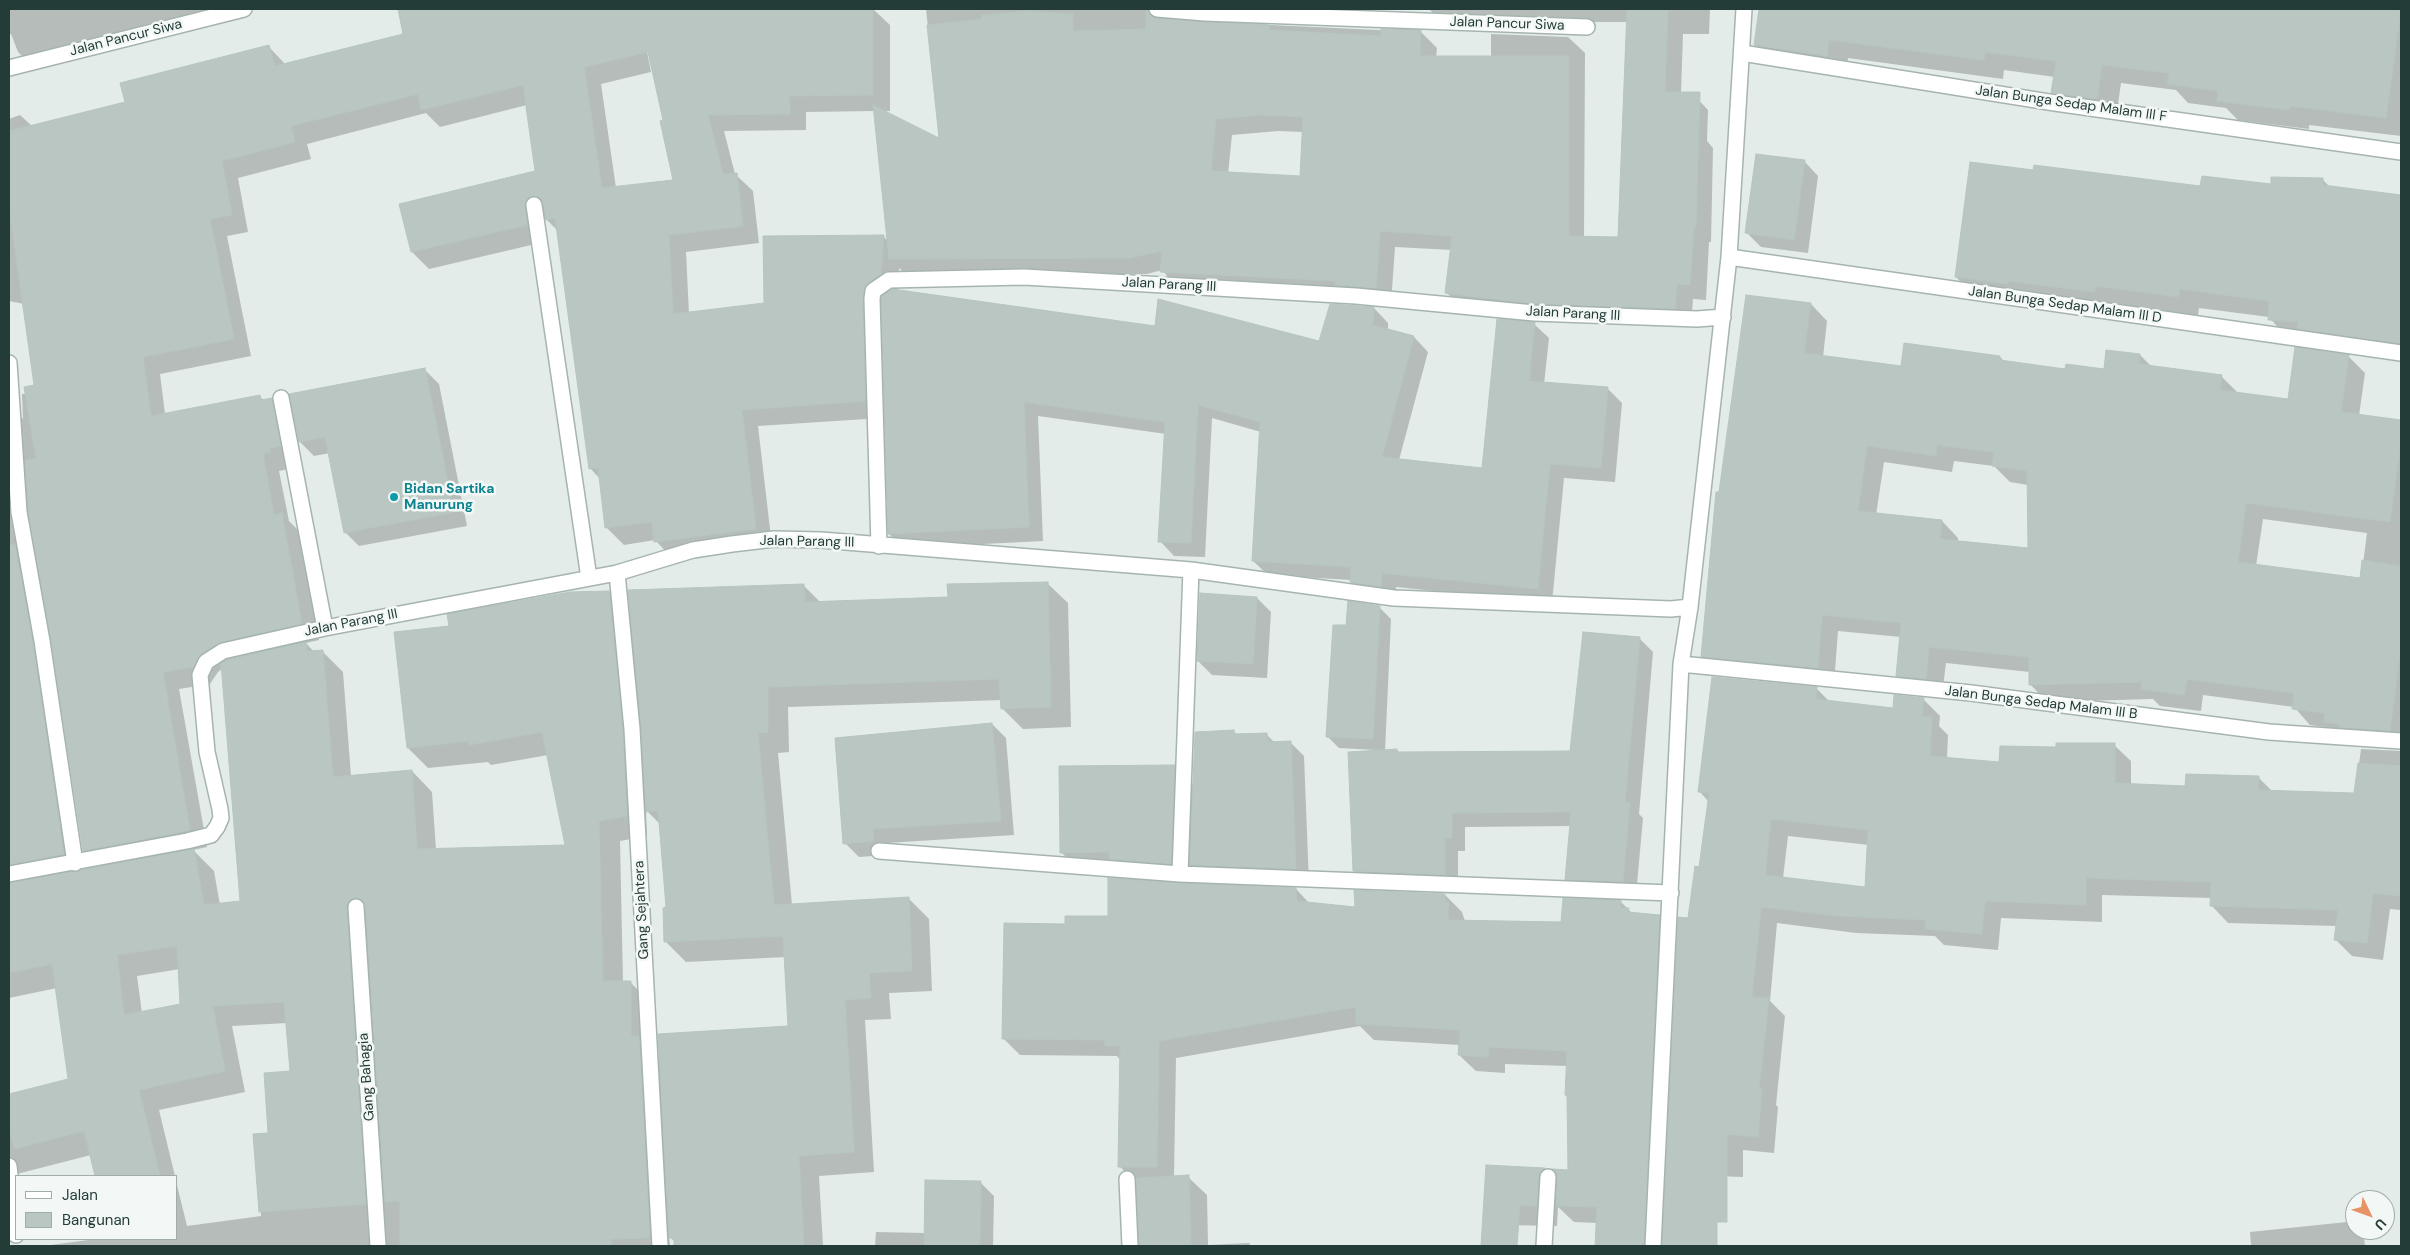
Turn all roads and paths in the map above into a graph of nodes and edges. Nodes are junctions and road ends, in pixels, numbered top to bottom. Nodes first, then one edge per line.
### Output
1 (244, 9) edge
2 (1157, 9) edge
3 (1744, 9) edge
4 (212, 13) edge
5 (1587, 27) dead end
6 (1742, 53) junction
7 (9, 68) edge
8 (2401, 152) edge
9 (534, 206) dead end
10 (1729, 257) junction
11 (1723, 317) junction
12 (2401, 353) edge
13 (9, 363) edge
14 (281, 398) dead end
15 (886, 547) junction
16 (1191, 570) junction
17 (617, 573) junction
18 (589, 578) junction
19 (1690, 607) junction
20 (325, 628) junction
21 (1681, 664) junction
22 (2401, 741) edge
23 (878, 851) dead end
24 (75, 863) junction
25 (9, 874) edge
26 (1180, 874) junction
27 (1671, 893) junction
28 (356, 907) dead end
29 (9, 1166) edge
30 (1548, 1176) dead end
31 (1127, 1179) dead end
32 (15, 1227) edge
33 (378, 1246) edge
34 (660, 1246) edge
35 (1130, 1246) edge
36 (1544, 1246) edge
37 (1653, 1246) edge

1 - 4 street, Jalan Pancur Siwa
2 - 5 street, Jalan Pancur Siwa
3 - 6 street
4 - 7 street, Jalan Pancur Siwa
6 - 8 street, Jalan Bunga Sedap Malam III F
6 - 10 street
9 - 18 street
10 - 11 street
10 - 12 street, Jalan Bunga Sedap Malam III D
11 - 15 street, Jalan Parang III
11 - 19 street
13 - 24 street
14 - 20 street
15 - 16 street
15 - 17 street, Jalan Parang III
16 - 19 street
16 - 26 street
17 - 18 street, Jalan Parang III
17 - 34 street, Gang Sejahtera
18 - 20 street, Jalan Parang III
19 - 21 street
20 - 24 street, Jalan Parang III
21 - 22 street, Jalan Bunga Sedap Malam III B
21 - 27 street
23 - 26 street
24 - 25 street, Jalan Parang III
26 - 27 street
27 - 37 street
28 - 33 street, Gang Bahagia
29 - 32 street
30 - 36 street
31 - 35 street

